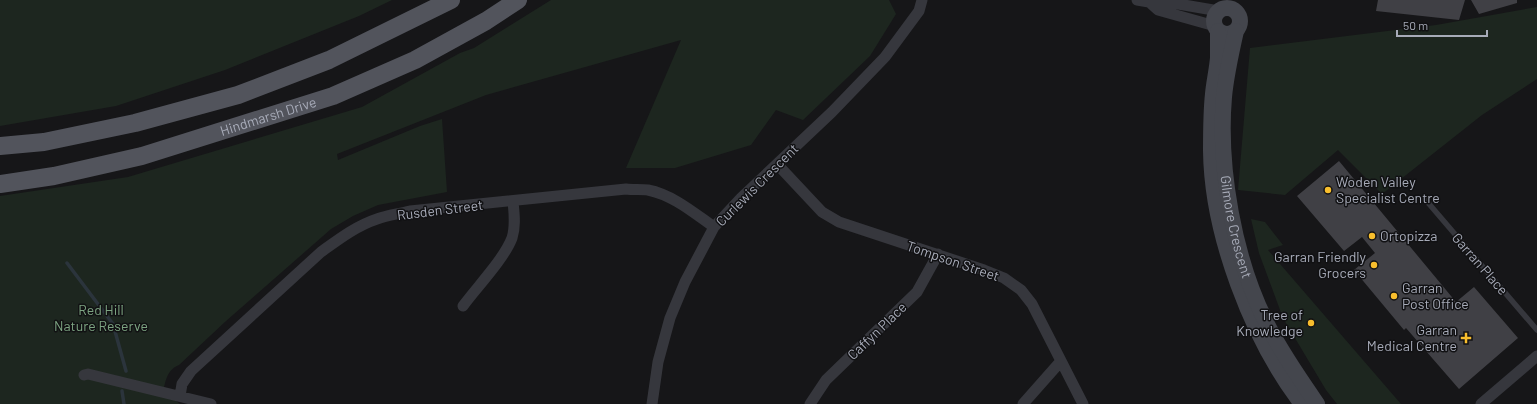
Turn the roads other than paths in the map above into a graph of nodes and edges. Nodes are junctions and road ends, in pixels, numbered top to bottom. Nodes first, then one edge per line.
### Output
1 (451, 0) edge
2 (518, 0) edge
3 (922, 0) edge
4 (1143, 1) edge
5 (1223, 7) edge
6 (1239, 7) edge
7 (1216, 28) junction
8 (1236, 31) junction
9 (1224, 57) junction
10 (1218, 96) junction
11 (0, 146) edge
12 (777, 164) junction
13 (0, 184) edge
14 (1424, 198) dead end
15 (513, 201) junction
16 (714, 227) junction
17 (938, 254) junction
18 (462, 306) dead end
19 (1537, 330) edge
20 (1537, 356) edge
21 (1061, 361) junction
22 (84, 375) dead end
23 (180, 396) junction
24 (211, 404) edge
25 (652, 404) edge
26 (810, 404) edge
27 (1023, 404) edge
28 (1083, 404) edge
29 (1302, 404) edge
30 (1317, 404) edge
31 (1481, 404) edge

1 - 11 main road
2 - 13 main road, Hindmarsh Drive
3 - 12 street, Curlewis Crescent
4 - 5 street
4 - 7 street
5 - 6 street
5 - 7 street
6 - 8 street
7 - 8 street
7 - 9 street, Gilmore Crescent
8 - 9 street, Gilmore Crescent
9 - 10 street, Gilmore Crescent
10 - 29 street, Gilmore Crescent
10 - 30 street, Gilmore Crescent
12 - 16 street, Curlewis Crescent
12 - 17 street, Tompson Street
14 - 19 lane, Garran Place
15 - 16 street, Rusden Street
15 - 18 street
15 - 23 street, Rusden Street
16 - 25 street, Curlewis Crescent
17 - 21 street, Tompson Street
17 - 26 street, Caffyn Place
20 - 31 street
21 - 27 street
21 - 28 street, Tompson Street
22 - 23 street
23 - 24 street

